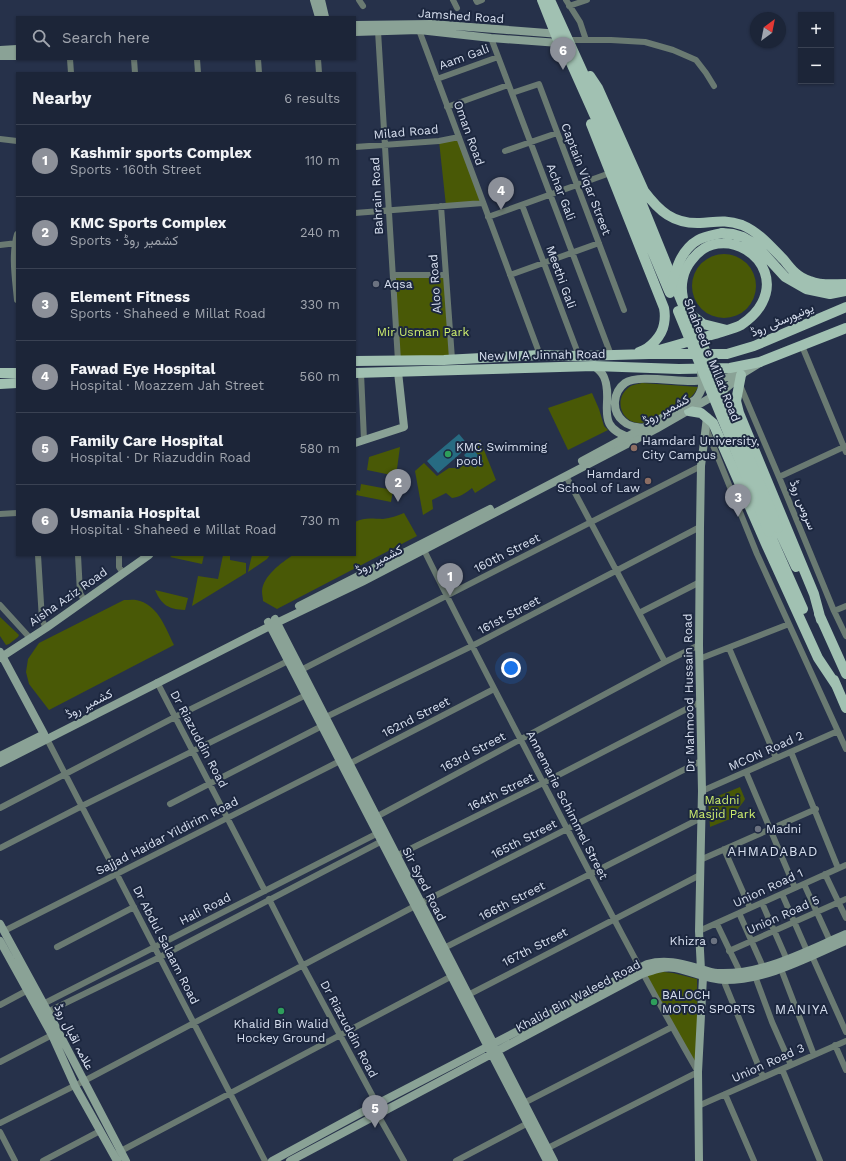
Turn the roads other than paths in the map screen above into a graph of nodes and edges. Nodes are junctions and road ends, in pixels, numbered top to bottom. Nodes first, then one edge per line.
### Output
1 (314, 0) edge
2 (321, 0) edge
3 (359, 0) edge
4 (454, 0) edge
5 (476, 0) edge
6 (482, 0) edge
7 (542, 0) edge
8 (550, 0) edge
9 (566, 0) edge
10 (588, 0) edge
11 (363, 6) dead end
12 (569, 6) junction
13 (457, 8) dead end
14 (319, 16) edge
15 (325, 16) edge
16 (356, 25) edge
17 (419, 30) junction
18 (378, 31) junction
19 (356, 32) edge
20 (490, 38) junction
21 (562, 39) junction
22 (586, 40) junction
23 (16, 49) edge
24 (0, 50) edge
25 (0, 56) edge
26 (16, 56) edge
27 (498, 56) junction
28 (70, 60) edge
29 (134, 60) edge
30 (197, 60) edge
31 (258, 60) edge
32 (318, 60) edge
33 (575, 62) junction
34 (71, 72) edge
35 (135, 72) edge
36 (198, 72) edge
37 (259, 72) edge
38 (319, 72) edge
39 (437, 79) junction
40 (508, 85) junction
41 (714, 86) dead end
42 (512, 93) junction
43 (447, 107) junction
44 (557, 133) junction
45 (459, 137) junction
46 (0, 139) edge
47 (16, 141) edge
48 (530, 142) junction
49 (385, 145) junction
50 (356, 147) edge
51 (505, 151) dead end
52 (613, 169) junction
53 (577, 185) junction
54 (550, 194) junction
55 (483, 203) junction
56 (522, 205) junction
57 (441, 206) junction
58 (389, 210) junction
59 (356, 213) edge
60 (488, 217) junction
61 (16, 243) edge
62 (599, 243) junction
63 (0, 245) edge
64 (572, 252) junction
65 (544, 263) junction
66 (393, 275) junction
67 (446, 275) junction
68 (510, 275) junction
69 (846, 284) edge
70 (16, 285) edge
71 (846, 291) edge
72 (670, 294) junction
73 (846, 307) edge
74 (624, 310) dead end
75 (804, 325) junction
76 (846, 328) edge
77 (727, 330) junction
78 (812, 342) junction
79 (802, 346) junction
80 (649, 354) junction
81 (727, 354) joint
82 (611, 355) junction
83 (624, 355) junction
84 (540, 356) junction
85 (579, 356) junction
86 (452, 359) junction
87 (356, 360) edge
88 (398, 361) junction
89 (760, 362) junction
90 (700, 364) junction
91 (594, 366) junction
92 (398, 372) junction
93 (0, 373) edge
94 (16, 373) edge
95 (358, 373) edge
96 (742, 377) junction
97 (16, 383) edge
98 (0, 384) edge
99 (689, 411) junction
100 (739, 413) junction
101 (707, 422) junction
102 (646, 428) junction
103 (720, 437) junction
104 (638, 438) junction
105 (364, 440) junction
106 (356, 443) edge
107 (845, 448) edge
108 (701, 466) junction
109 (566, 476) junction
110 (779, 477) junction
111 (16, 513) edge
112 (0, 514) edge
113 (590, 523) junction
114 (700, 527) junction
115 (774, 530) junction
116 (422, 547) junction
117 (38, 556) edge
118 (78, 556) edge
119 (119, 556) edge
120 (148, 556) edge
121 (616, 571) junction
122 (123, 573) junction
123 (700, 582) junction
124 (447, 596) junction
125 (84, 600) junction
126 (0, 605) edge
127 (846, 606) edge
128 (834, 610) junction
129 (639, 613) junction
130 (821, 620) junction
131 (272, 622) junction
132 (789, 624) junction
133 (46, 628) junction
134 (846, 636) edge
135 (30, 638) junction
136 (699, 645) junction
137 (472, 646) junction
138 (730, 648) junction
139 (1, 655) edge
140 (699, 659) junction
141 (288, 661) junction
142 (666, 662) junction
143 (301, 670) junction
144 (846, 674) edge
145 (303, 681) junction
146 (157, 682) junction
147 (836, 685) junction
148 (494, 689) junction
149 (306, 695) junction
150 (700, 702) junction
151 (846, 708) edge
152 (175, 717) junction
153 (326, 717) junction
154 (322, 726) junction
155 (838, 730) junction
156 (46, 736) junction
157 (521, 740) junction
158 (336, 747) junction
159 (846, 749) edge
160 (193, 751) junction
161 (791, 752) junction
162 (0, 756) edge
163 (776, 758) junction
164 (340, 760) junction
165 (701, 761) junction
166 (0, 763) edge
167 (349, 764) junction
168 (746, 772) junction
169 (66, 775) junction
170 (543, 783) junction
171 (210, 784) junction
172 (702, 791) junction
173 (170, 804) dead end
174 (82, 806) junction
175 (0, 808) edge
176 (816, 809) junction
177 (228, 817) junction
178 (376, 817) junction
179 (701, 818) junction
180 (567, 829) junction
181 (769, 829) junction
182 (380, 832) junction
183 (384, 840) junction
184 (0, 848) edge
185 (724, 850) junction
186 (396, 856) junction
187 (700, 860) junction
188 (846, 864) edge
189 (838, 868) junction
190 (117, 873) junction
191 (590, 873) junction
192 (826, 874) junction
193 (700, 875) junction
194 (804, 884) junction
195 (795, 888) junction
196 (264, 891) junction
197 (782, 894) junction
198 (846, 899) edge
199 (269, 900) junction
200 (839, 902) junction
201 (762, 904) junction
202 (418, 905) junction
203 (134, 907) junction
204 (750, 908) junction
205 (817, 912) junction
206 (739, 913) junction
207 (846, 918) edge
208 (425, 919) junction
209 (613, 919) junction
210 (795, 922) junction
211 (717, 924) junction
212 (2, 927) edge
213 (699, 931) junction
214 (774, 931) junction
215 (846, 934) edge
216 (752, 941) junction
217 (830, 941) junction
218 (846, 941) edge
219 (0, 942) edge
220 (57, 947) dead end
221 (155, 947) junction
222 (444, 948) junction
223 (729, 951) junction
224 (810, 953) junction
225 (160, 957) junction
226 (787, 960) junction
227 (303, 966) junction
228 (763, 967) junction
229 (781, 969) junction
230 (641, 971) junction
231 (740, 972) junction
232 (702, 973) junction
233 (452, 976) junction
234 (755, 976) junction
235 (724, 980) junction
236 (460, 986) junction
237 (28, 990) junction
238 (468, 994) junction
239 (0, 1005) edge
240 (40, 1006) junction
241 (44, 1014) junction
242 (194, 1023) junction
243 (672, 1027) junction
244 (846, 1032) edge
245 (52, 1035) junction
246 (340, 1036) junction
247 (504, 1038) junction
248 (846, 1041) edge
249 (835, 1045) junction
250 (488, 1046) junction
251 (508, 1046) junction
252 (492, 1054) junction
253 (814, 1055) junction
254 (0, 1062) edge
255 (791, 1065) junction
256 (782, 1069) junction
257 (846, 1070) edge
258 (698, 1072) junction
259 (763, 1077) junction
260 (84, 1081) junction
261 (75, 1086) junction
262 (230, 1093) junction
263 (725, 1094) junction
264 (377, 1104) junction
265 (521, 1104) junction
266 (698, 1106) junction
267 (378, 1115) junction
268 (0, 1123) edge
269 (528, 1123) junction
270 (100, 1131) junction
271 (0, 1132) edge
272 (545, 1150) junction
273 (117, 1156) edge
274 (15, 1161) edge
275 (43, 1161) edge
276 (126, 1161) edge
277 (265, 1161) edge
278 (272, 1161) edge
279 (290, 1161) edge
280 (404, 1161) edge
281 (456, 1161) edge
282 (547, 1161) edge
283 (554, 1161) edge
284 (699, 1161) edge
285 (754, 1161) edge
286 (820, 1161) edge

1 - 14 main road
2 - 15 main road
3 - 11 street
4 - 13 street
5 - 6 street
7 - 21 main road
8 - 21 main road
9 - 12 street
10 - 12 street
12 - 22 street
16 - 21 main road, Jamshed Road
17 - 18 main road, Jamshed Road
17 - 20 main road, Jamshed Road
17 - 39 street, Oman Road
18 - 19 main road, Jamshed Road
18 - 49 street, Bahrain Road
20 - 21 main road, Jamshed Road
20 - 27 street, Achar Gali
21 - 22 street
21 - 33 main road
22 - 41 street
23 - 24 main road
25 - 26 main road
27 - 39 street, Aam Gali
27 - 40 street, Achar Gali
28 - 34 street
29 - 35 street
30 - 36 street
31 - 37 street
32 - 38 street
33 - 52 main road
33 - 69 main road
33 - 77 main road
39 - 43 street, Oman Road
40 - 42 street, Achar Gali
40 - 43 street
42 - 44 street, Captain Viqar Street
42 - 48 street, Achar Gali
43 - 45 street, Oman Road
44 - 48 street
44 - 53 street, Captain Viqar Street
45 - 49 street, Milad Road
45 - 55 street, Oman Road
46 - 47 street
48 - 51 street
48 - 54 street, Achar Gali
49 - 50 street, Milad Road
49 - 58 street, Bahrain Road
52 - 53 street
52 - 72 main road, Shaheed e Millat Road
52 - 83 main road
53 - 54 street
53 - 62 street, Captain Viqar Street
54 - 56 street
54 - 64 street, Achar Gali
55 - 57 street
55 - 60 street, Oman Road
56 - 60 street
56 - 65 street, Meethi Gali
57 - 58 street
57 - 67 street, Aloo Road
58 - 59 street
58 - 66 street, Bahrain Road
60 - 68 street, Oman Road
61 - 63 street
61 - 70 street
62 - 64 street
62 - 74 street, Captain Viqar Street
64 - 65 street
64 - 82 street, Achar Gali
65 - 68 street
65 - 85 street, Meethi Gali
66 - 67 street
66 - 88 street, Bahrain Road
67 - 86 street, Aloo Road
68 - 84 street, Oman Road
71 - 72 main road, bridge
72 - 90 main road, Shaheed e Millat Road, bridge
73 - 75 main road, یونیورسٹی روڈ
75 - 78 main road
75 - 81 main road, یونیورسٹی روڈ
76 - 78 main road
77 - 80 main road, Shaheed e Millat Road
77 - 115 main road, Shaheed e Millat Road, bridge
78 - 79 main road
79 - 89 main road
79 - 107 street
80 - 81 main road, New M A Jinnah Road
80 - 83 main road, New M A Jinnah Road
82 - 83 main road, New M A Jinnah Road
82 - 85 main road, New M A Jinnah Road
84 - 85 main road, New M A Jinnah Road
84 - 86 main road, New M A Jinnah Road
86 - 88 main road, New M A Jinnah Road
87 - 88 main road, New M A Jinnah Road
89 - 91 main road, New M A Jinnah Road
89 - 96 main road, کشمیر روڈ
90 - 102 main road, کشمیر روڈ, bridge
90 - 115 main road, Shaheed e Millat Road, bridge
91 - 92 main road, New M A Jinnah Road
91 - 104 main road
92 - 95 main road, New M A Jinnah Road
92 - 105 main road
93 - 94 main road
95 - 105 street
96 - 99 main road, کشمیر روڈ
96 - 100 main road
96 - 102 main road
96 - 110 street, سروس روڈ
97 - 98 main road
99 - 101 main road
99 - 104 main road, کشمیر روڈ
100 - 103 main road
100 - 130 main road
101 - 103 main road
101 - 108 main road, Dr Mahmood Hussain Road
101 - 132 street
102 - 116 main road, کشمیر روڈ, bridge
103 - 147 main road
104 - 109 main road, کشمیر روڈ
105 - 106 main road
107 - 110 street
108 - 113 street, 160th Street
108 - 114 main road, Dr Mahmood Hussain Road
109 - 113 street
109 - 116 main road, کشمیر روڈ
110 - 128 street, سروس روڈ
111 - 112 street
113 - 121 street
113 - 124 street, 160th Street
114 - 121 street, 161st Street
114 - 123 main road, Dr Mahmood Hussain Road
115 - 130 main road, Shaheed e Millat Road
115 - 147 main road, Shaheed e Millat Road
116 - 124 street, Annemarie Schimmel Street
116 - 131 main road, کشمیر روڈ
117 - 133 street
118 - 125 street
119 - 122 street
120 - 122 main road, Aisha Aziz Road
121 - 129 street
121 - 137 street, 161st Street
122 - 125 main road, Aisha Aziz Road
123 - 129 street
123 - 136 main road, Dr Mahmood Hussain Road
124 - 137 street, Annemarie Schimmel Street
124 - 143 street, 160th Street
125 - 133 main road, Aisha Aziz Road
126 - 135 street
127 - 128 street
128 - 134 street, سروس روڈ
129 - 142 street
130 - 144 main road, Shaheed e Millat Road
131 - 141 main road, Sir Syed Road
131 - 143 main road, Sir Syed Road
131 - 146 main road, کشمیر روڈ
131 - 156 main road, کشمیر روڈ
132 - 138 street
132 - 155 street
133 - 135 main road, Aisha Aziz Road
135 - 139 main road, Aisha Aziz Road
136 - 140 main road, Dr Mahmood Hussain Road
136 - 142 street, 163rd Street
137 - 148 street, Annemarie Schimmel Street
137 - 153 street, 161st Street
138 - 140 street
138 - 163 street
139 - 156 main road
140 - 150 main road, Dr Mahmood Hussain Road
141 - 145 main road, Sir Syed Road
141 - 152 street
142 - 157 street, 163rd Street
143 - 145 main road, Sir Syed Road
145 - 149 main road, Sir Syed Road
145 - 153 main road, Sir Syed Road
146 - 152 street, Dr Riazuddin Road
146 - 156 main road, کشمیر روڈ
147 - 151 main road, Shaheed e Millat Road
148 - 157 street, Annemarie Schimmel Street
148 - 167 street, 162nd Street
149 - 154 main road, Sir Syed Road
149 - 160 street
150 - 165 main road, Dr Mahmood Hussain Road
150 - 170 street, 164th Street
152 - 160 street, Dr Riazuddin Road
152 - 169 street
153 - 158 main road, Sir Syed Road
154 - 158 main road, Sir Syed Road
154 - 171 street
155 - 159 street
155 - 161 street, MCON Road 2
156 - 162 main road, کشمیر روڈ
156 - 166 main road, کشمیر روڈ
156 - 169 street, Dr Abdul Salaam Road
157 - 170 street, Annemarie Schimmel Street
157 - 178 street, 163rd Street
158 - 164 main road, Sir Syed Road
158 - 167 main road, Sir Syed Road
160 - 171 street, Dr Riazuddin Road
160 - 174 street
161 - 163 street, MCON Road 2
161 - 176 street
163 - 168 street, MCON Road 2
164 - 177 street, Sajjad Haidar Yildirim Road
164 - 182 main road, Sir Syed Road
165 - 172 main road, Dr Mahmood Hussain Road
165 - 180 street, 165th Street
167 - 178 main road, Sir Syed Road
168 - 172 street, MCON Road 2
168 - 181 street
169 - 174 street, Dr Abdul Salaam Road
169 - 175 street
170 - 180 street, Annemarie Schimmel Street
170 - 186 street, 164th Street
171 - 173 street
171 - 177 street, Dr Riazuddin Road
172 - 179 main road, Dr Mahmood Hussain Road
174 - 184 street
174 - 190 street, Dr Abdul Salaam Road
176 - 181 street
176 - 189 street
177 - 190 street, Sajjad Haidar Yildirim Road
177 - 196 street, Dr Riazuddin Road
178 - 182 main road, Sir Syed Road
179 - 187 main road, Dr Mahmood Hussain Road
179 - 191 street, 166th Street
180 - 191 street, Annemarie Schimmel Street
180 - 202 street, 165th Street
181 - 185 street
181 - 195 street
182 - 183 main road, Sir Syed Road
182 - 196 street, Hali Road
183 - 186 main road, Sir Syed Road
183 - 199 street, Hali Road
183 - 202 main road, Sir Syed Road
185 - 187 street
185 - 204 street
186 - 202 main road, Sir Syed Road
187 - 193 main road, Dr Mahmood Hussain Road
188 - 189 street, Union Road 1
189 - 192 street, Union Road 1
190 - 203 street, Dr Abdul Salaam Road
190 - 212 street, Sajjad Haidar Yildirim Road
191 - 209 street, Annemarie Schimmel Street
191 - 222 street, 166th Street
192 - 194 street, Union Road 1
192 - 200 street
193 - 209 street, 167th Street
193 - 213 main road, Dr Mahmood Hussain Road
194 - 195 street, Union Road 1
194 - 205 street
195 - 197 street, Union Road 1
196 - 199 street
196 - 199 street
196 - 221 street, Hali Road
197 - 201 street, Union Road 1
197 - 210 street
198 - 200 street, Union Road 5
199 - 225 street, Hali Road
199 - 227 street, Dr Riazuddin Road
200 - 205 street, Union Road 5
200 - 207 street
201 - 204 street, Union Road 1
201 - 214 street
202 - 208 main road, Sir Syed Road
202 - 227 street, 165th Street
203 - 220 street
203 - 221 street, Dr Abdul Salaam Road
204 - 206 street, Union Road 1
205 - 210 street, Union Road 5
205 - 217 street
206 - 211 street, Union Road 1
206 - 216 street
208 - 222 main road, Sir Syed Road
208 - 233 main road, Sir Syed Road
209 - 230 street, Annemarie Schimmel Street
209 - 238 street, 167th Street
210 - 214 street, Union Road 5
210 - 224 street
211 - 213 street, Union Road 1
211 - 223 street
212 - 240 main road, علامہ اقبال روڈ
213 - 232 main road, Dr Mahmood Hussain Road
214 - 216 street, Union Road 5
214 - 226 street
215 - 217 main road, Khalid Bin Waleed Road
216 - 223 street, Union Road 5
216 - 228 street
217 - 224 main road, Khalid Bin Waleed Road
218 - 224 main road, Khalid Bin Waleed Road
219 - 237 main road, علامہ اقبال روڈ
221 - 225 street, Dr Abdul Salaam Road
221 - 240 street, Hali Road
222 - 236 main road, Sir Syed Road
223 - 231 street
224 - 226 main road, Khalid Bin Waleed Road
224 - 229 main road, Khalid Bin Waleed Road
224 - 244 street
225 - 241 street, Hali Road
225 - 242 street, Dr Abdul Salaam Road
226 - 228 main road, Khalid Bin Waleed Road
227 - 242 street, 165th Street
227 - 246 street, Dr Riazuddin Road
228 - 231 main road, Khalid Bin Waleed Road
229 - 234 main road, Khalid Bin Waleed Road
229 - 253 street
230 - 232 main road, Khalid Bin Waleed Road
230 - 243 street, Annemarie Schimmel Street
230 - 247 main road, Khalid Bin Waleed Road
230 - 251 main road, Khalid Bin Waleed Road
231 - 232 main road, Khalid Bin Waleed Road
232 - 235 main road, Khalid Bin Waleed Road
232 - 258 main road, Dr Mahmood Hussain Road
233 - 236 main road, Sir Syed Road
233 - 246 street
234 - 235 main road, Khalid Bin Waleed Road
234 - 255 street
235 - 259 street
236 - 238 main road, Sir Syed Road
236 - 250 main road, Sir Syed Road
237 - 239 street
237 - 240 main road, علامہ اقبال روڈ
238 - 250 main road, Sir Syed Road
240 - 241 main road, علامہ اقبال روڈ
241 - 245 main road, علامہ اقبال روڈ
241 - 260 main road, علامہ اقبال روڈ
242 - 260 street, 165th Street
242 - 262 street, Dr Abdul Salaam Road
243 - 258 street, Annemarie Schimmel Street
243 - 265 street
245 - 254 street
245 - 261 main road, علامہ اقبال روڈ
246 - 262 street
246 - 264 street, Dr Riazuddin Road
247 - 250 main road, Khalid Bin Waleed Road
247 - 251 main road
248 - 249 street, Union Road 3
249 - 253 street, Union Road 3
249 - 257 street
250 - 252 main road, Sir Syed Road
250 - 264 main road, Khalid Bin Waleed Road
251 - 252 main road, Khalid Bin Waleed Road
252 - 265 main road, Sir Syed Road
252 - 267 main road, Khalid Bin Waleed Road
253 - 255 street, Union Road 3
255 - 256 street, Union Road 3
256 - 259 street, Union Road 3
256 - 286 street
258 - 266 main road, Dr Mahmood Hussain Road
258 - 272 street
259 - 263 street, Union Road 3
260 - 261 street, 165th Street
260 - 273 main road, علامہ اقبال روڈ
261 - 268 street, 165th Street
261 - 270 main road, علامہ اقبال روڈ
262 - 273 street
262 - 277 street, Dr Abdul Salaam Road
263 - 266 street, Union Road 3
263 - 285 street
264 - 278 main road, Khalid Bin Waleed Road
265 - 269 main road, Sir Syed Road
265 - 272 main road, Sir Syed Road
266 - 284 main road, Dr Mahmood Hussain Road
267 - 279 main road, Khalid Bin Waleed Road
267 - 280 street
269 - 272 main road, Sir Syed Road
269 - 281 street
270 - 273 main road, علامہ اقبال روڈ
270 - 275 street
271 - 274 street
272 - 282 main road, Sir Syed Road
272 - 283 main road, Sir Syed Road
273 - 276 main road, علامہ اقبال روڈ

